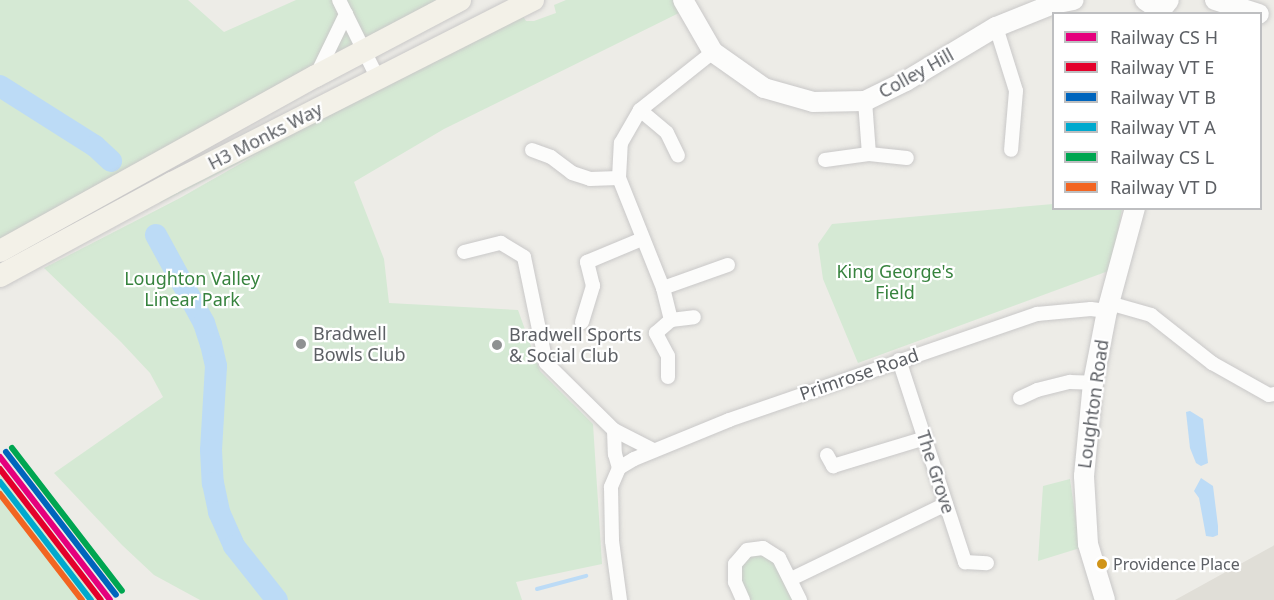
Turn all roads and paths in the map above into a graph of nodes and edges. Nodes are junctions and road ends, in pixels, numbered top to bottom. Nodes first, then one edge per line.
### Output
1 (339, 0) edge
2 (460, 0) edge
3 (533, 0) edge
4 (683, 0) edge
5 (1074, 0) edge
6 (1215, 0) edge
7 (1052, 2) edge
8 (1254, 12) edge
9 (346, 14) junction
10 (996, 27) junction
11 (363, 50) junction
12 (713, 52) junction
13 (316, 76) junction
14 (378, 79) junction
15 (865, 101) junction
16 (640, 110) junction
17 (531, 150) dead end
18 (1011, 150) dead end
19 (869, 154) junction
20 (678, 156) dead end
21 (907, 158) dead end
22 (825, 160) dead end
23 (619, 178) junction
24 (1134, 210) edge
25 (642, 239) junction
26 (0, 251) edge
27 (464, 252) dead end
28 (728, 265) dead end
29 (0, 276) edge
30 (663, 288) junction
31 (1108, 307) junction
32 (694, 317) dead end
33 (671, 320) junction
34 (582, 322) dead end
35 (899, 360) junction
36 (668, 377) dead end
37 (1093, 383) junction
38 (1274, 394) edge
39 (1020, 398) dead end
40 (615, 430) junction
41 (925, 438) junction
42 (653, 450) junction
43 (827, 455) dead end
44 (619, 468) junction
45 (946, 504) junction
46 (987, 563) dead end
47 (791, 579) junction
48 (620, 600) edge
49 (743, 600) edge
50 (800, 600) edge
51 (1105, 600) edge

1 - 9 street
2 - 11 main road, H3 Monks Way
3 - 14 main road, H3 Monks Way
4 - 12 street, Colley Hill
5 - 7 street, Colley Hill
6 - 8 street
7 - 10 street, Colley Hill
9 - 11 street
9 - 13 street
10 - 15 street, Colley Hill
10 - 18 street
11 - 13 main road, H3 Monks Way
11 - 14 street
12 - 15 street, Colley Hill
12 - 16 street
13 - 26 main road, H3 Monks Way
14 - 29 main road, H3 Monks Way
15 - 19 street
16 - 20 street
16 - 23 street
17 - 23 street
19 - 21 street
19 - 22 street
23 - 25 street
24 - 31 street, Loughton Road
25 - 30 street
25 - 34 street
27 - 40 street
28 - 30 street
30 - 33 street
31 - 35 street, Primrose Road
31 - 37 street, Loughton Road
31 - 38 street, Primrose Road
32 - 33 street
33 - 36 street
35 - 41 street, The Grove
35 - 42 street, Primrose Road
37 - 39 street
37 - 51 street, Loughton Road
40 - 42 street
40 - 44 street
41 - 43 street
41 - 45 street, The Grove
42 - 44 street, Primrose Road
44 - 48 street
45 - 46 street, The Grove
45 - 47 street
47 - 49 street
47 - 50 street

